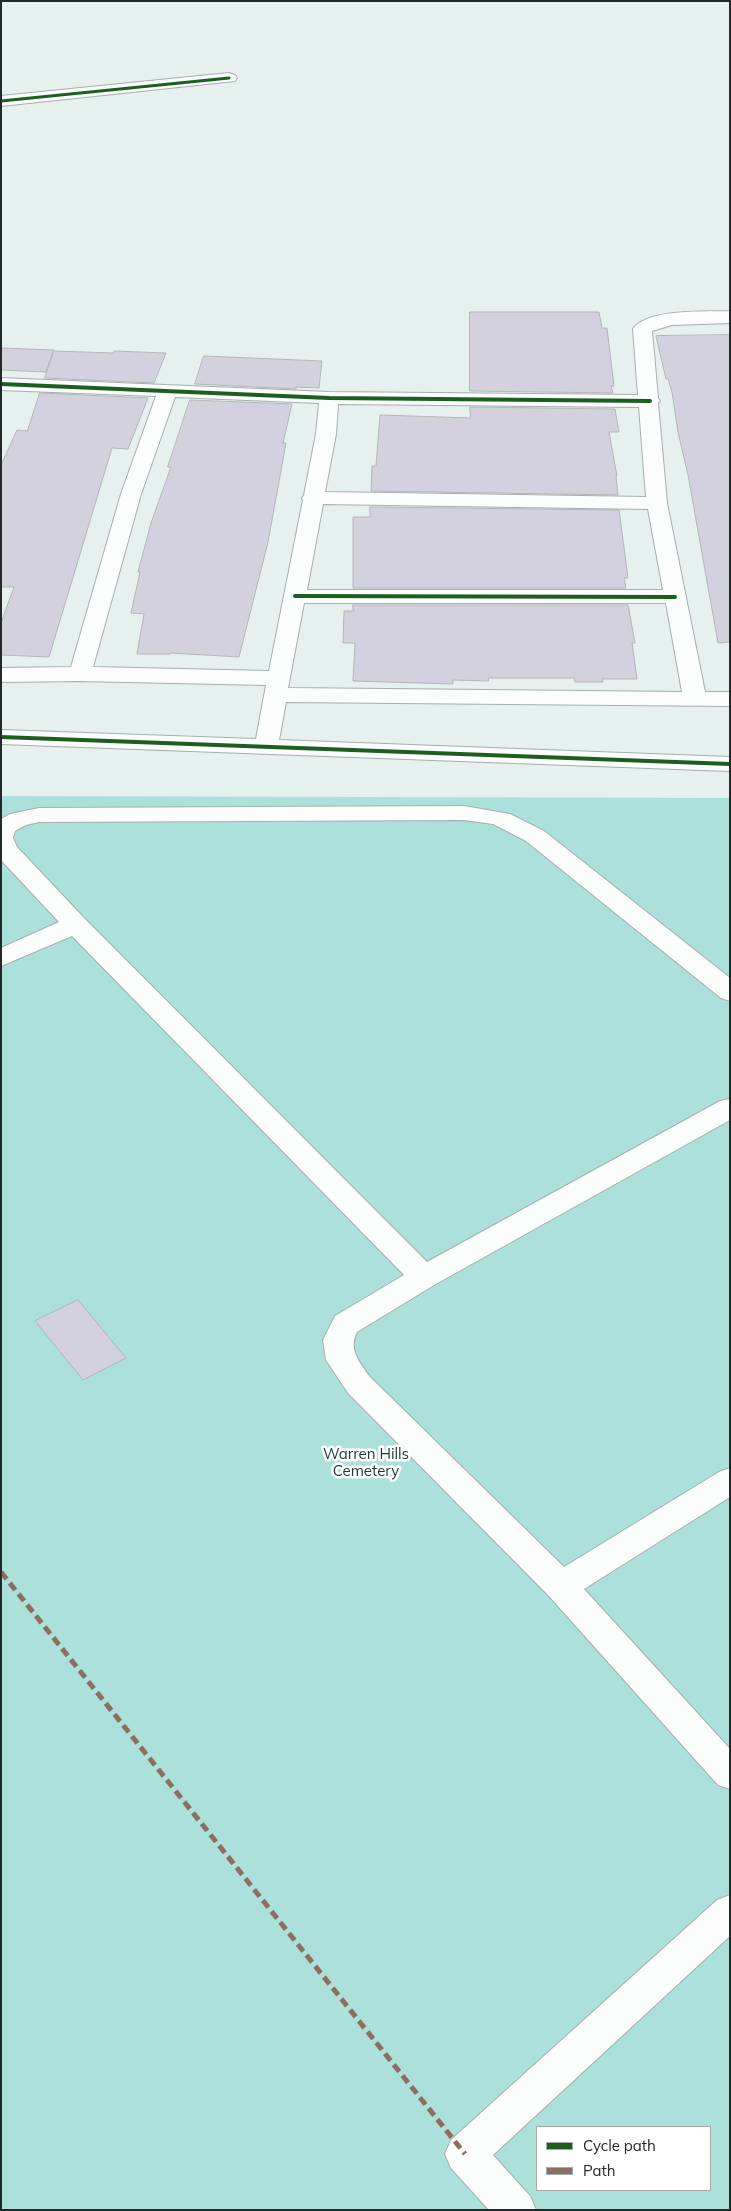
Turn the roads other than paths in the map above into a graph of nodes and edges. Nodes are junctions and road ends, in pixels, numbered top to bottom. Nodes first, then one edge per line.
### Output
1 (229, 78) dead end
2 (1, 101) edge
3 (730, 317) edge
4 (1, 384) edge
5 (168, 390) junction
6 (329, 398) junction
7 (650, 401) junction
8 (312, 498) junction
9 (658, 503) junction
10 (295, 596) junction
11 (675, 597) junction
12 (80, 674) junction
13 (1, 675) edge
14 (278, 686) junction
15 (695, 698) junction
16 (730, 699) edge
17 (1, 736) edge
18 (266, 746) junction
19 (730, 764) edge
20 (1, 838) edge
21 (75, 924) junction
22 (1, 958) edge
23 (730, 992) edge
24 (730, 1108) edge
25 (424, 1277) junction
26 (730, 1481) edge
27 (561, 1586) junction
28 (730, 1774) edge
29 (730, 1912) edge
30 (516, 2210) edge

1 - 2 street
3 - 7 street
4 - 5 street
5 - 6 street
5 - 12 street
6 - 7 street
6 - 8 street
7 - 9 street
8 - 9 street
8 - 10 street
9 - 11 street
10 - 11 street
10 - 14 street
11 - 15 street
12 - 13 street
12 - 14 street
14 - 15 street
14 - 18 street
15 - 16 street
17 - 18 street
18 - 19 street
20 - 21 street
20 - 23 street
21 - 22 street
21 - 25 street
24 - 25 street
25 - 27 street
26 - 27 street
27 - 28 street
29 - 30 street

